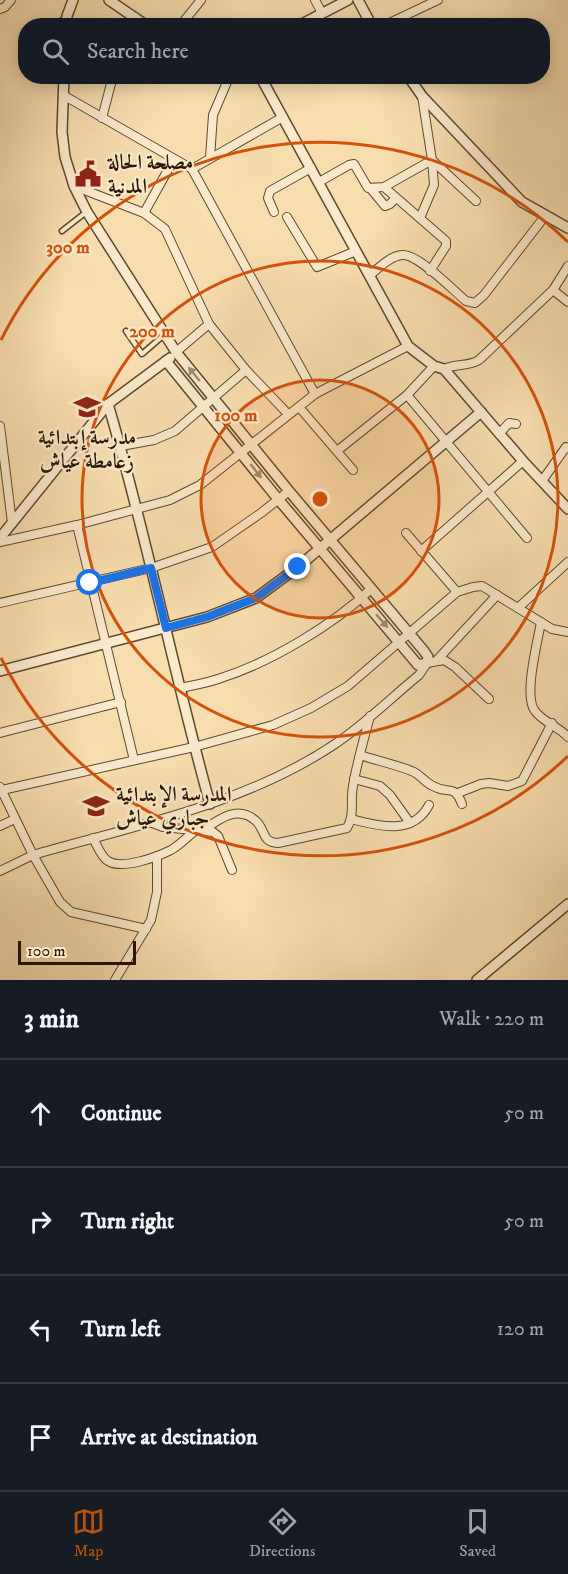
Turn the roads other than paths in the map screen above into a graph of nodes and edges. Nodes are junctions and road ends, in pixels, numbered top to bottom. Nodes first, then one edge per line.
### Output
1 (11, 0) edge
2 (73, 0) edge
3 (109, 0) edge
4 (201, 0) edge
5 (315, 0) edge
6 (348, 0) edge
7 (358, 0) edge
8 (438, 0) edge
9 (3, 8) edge
10 (322, 13) junction
11 (0, 17) edge
12 (68, 18) edge
13 (129, 18) edge
14 (186, 18) edge
15 (313, 18) edge
16 (368, 18) edge
17 (400, 18) edge
18 (64, 84) edge
19 (111, 84) edge
20 (226, 84) edge
21 (264, 84) edge
22 (414, 84) edge
23 (63, 95) junction
24 (422, 96) junction
25 (283, 117) junction
26 (102, 118) junction
27 (210, 158) junction
28 (174, 159) junction
29 (432, 160) junction
30 (311, 168) junction
31 (192, 169) junction
32 (319, 182) junction
33 (74, 186) junction
34 (384, 187) junction
35 (371, 189) junction
36 (396, 198) junction
37 (476, 201) dead end
38 (87, 212) junction
39 (274, 212) dead end
40 (144, 213) junction
41 (545, 216) junction
42 (286, 217) dead end
43 (420, 218) junction
44 (568, 228) edge
45 (62, 231) dead end
46 (356, 251) junction
47 (567, 270) edge
48 (430, 271) junction
49 (370, 275) junction
50 (553, 290) junction
51 (568, 302) edge
52 (209, 324) junction
53 (126, 331) dead end
54 (164, 335) junction
55 (408, 346) junction
56 (176, 352) junction
57 (166, 361) junction
58 (434, 366) junction
59 (444, 369) junction
60 (246, 370) junction
61 (315, 394) junction
62 (407, 395) junction
63 (213, 398) junction
64 (108, 404) junction
65 (204, 406) junction
66 (299, 406) junction
67 (481, 412) junction
68 (288, 414) junction
69 (516, 424) dead end
70 (0, 426) edge
71 (499, 434) junction
72 (447, 441) junction
73 (121, 446) junction
74 (252, 446) junction
75 (568, 448) edge
76 (337, 452) junction
77 (242, 453) junction
78 (523, 461) junction
79 (353, 470) dead end
80 (542, 481) junction
81 (488, 490) junction
82 (289, 491) junction
83 (278, 499) junction
84 (137, 509) junction
85 (568, 509) edge
86 (12, 523) junction
87 (77, 525) junction
88 (406, 532) dead end
89 (527, 538) dead end
90 (0, 540) edge
91 (331, 540) junction
92 (321, 548) junction
93 (421, 551) junction
94 (568, 562) edge
95 (151, 568) junction
96 (90, 583) junction
97 (371, 590) junction
98 (457, 592) junction
99 (497, 595) junction
100 (362, 598) junction
101 (0, 603) edge
102 (518, 608) junction
103 (541, 622) junction
104 (166, 628) junction
105 (568, 632) edge
106 (410, 633) junction
107 (400, 642) junction
108 (105, 644) junction
109 (432, 662) junction
110 (0, 671) edge
111 (180, 688) junction
112 (489, 699) dead end
113 (120, 702) junction
114 (370, 715) junction
115 (552, 723) junction
116 (0, 733) edge
117 (568, 737) edge
118 (194, 747) junction
119 (360, 755) junction
120 (134, 760) junction
121 (354, 779) junction
122 (2, 793) edge
123 (458, 793) junction
124 (210, 804) junction
125 (462, 804) dead end
126 (429, 805) dead end
127 (15, 819) junction
128 (351, 819) junction
129 (148, 822) junction
130 (410, 823) junction
131 (0, 826) edge
132 (200, 830) junction
133 (93, 838) junction
134 (33, 855) junction
135 (157, 856) junction
136 (232, 870) dead end
137 (0, 871) edge
138 (568, 904) edge
139 (146, 929) junction
140 (115, 980) edge
141 (477, 980) edge

1 - 9 street
2 - 12 street
3 - 13 street
4 - 14 street
5 - 10 street
6 - 10 street
7 - 16 street
8 - 17 street
9 - 11 lane
10 - 15 street
18 - 23 street
19 - 26 street
20 - 27 street
21 - 25 street
22 - 24 street
23 - 26 street
23 - 33 street
24 - 29 street
24 - 41 street
25 - 27 street
25 - 30 street
26 - 28 street
27 - 31 street
28 - 31 street
28 - 40 street
29 - 34 street
29 - 37 street
29 - 43 street
30 - 32 street
30 - 39 street
31 - 61 street
32 - 35 street
32 - 46 street
33 - 38 street
33 - 40 street
34 - 35 street
34 - 36 street
35 - 36 street
36 - 43 street
38 - 45 lane
38 - 54 street
40 - 52 street
41 - 44 street
41 - 48 street
42 - 46 street
43 - 48 street
46 - 49 street
47 - 50 street
48 - 49 street
49 - 55 street
50 - 51 street
50 - 59 street
52 - 56 street
52 - 60 street
53 - 54 lane
54 - 56 street
55 - 58 street
55 - 61 street
56 - 57 street
63 -> 56 street
57 - 64 street
57 - 65 street
58 - 59 street
58 - 62 street
59 - 67 street
60 - 63 street
60 - 68 street
61 - 66 street
62 - 72 street
62 - 76 street
63 - 65 street
63 - 74 street
64 - 73 street
64 - 86 street
65 - 73 street
65 - 77 street
66 - 68 street
66 - 76 street
67 - 71 street
67 - 72 street
68 - 74 street
69 - 71 street
70 - 86 street
71 - 78 street
72 - 81 street
72 - 91 street
73 - 84 street
74 - 77 street
74 - 82 street
75 - 80 street
76 - 79 street
77 -> 83 street
77 - 84 street
78 - 80 street
78 - 81 street
80 - 85 street
81 - 89 street
81 - 93 street
82 - 83 street
82 - 91 street
83 - 92 street
83 - 95 street
84 - 87 street
84 - 95 street
86 - 90 street
87 - 90 street
87 - 96 street
88 - 93 street
91 - 92 street
91 - 97 street
92 - 100 street
92 - 104 street
93 - 98 street
94 - 102 street
95 - 96 street
95 - 104 street
96 - 101 street
96 - 108 street
97 - 100 street
97 - 106 street
98 - 99 street
98 - 106 street
99 - 102 street
99 - 109 street
100 -> 107 street
100 - 111 street
102 - 103 street
103 - 105 street
103 - 115 street
104 - 108 street
104 - 111 street
106 - 107 street
106 - 109 street
107 - 109 street
107 - 118 street
108 - 110 street
108 - 113 street
109 - 112 street
109 - 114 street
111 - 118 street
113 - 116 street
113 - 120 street
114 - 119 street
114 - 124 street
115 - 117 street
115 - 123 street
118 - 120 street
118 - 124 street
119 - 121 street
119 - 123 street
120 - 122 street
121 - 128 street
121 - 130 street
122 - 127 street
123 - 125 street
124 - 129 street
126 - 130 street
127 - 131 street
127 - 134 street
128 - 130 street
128 - 132 street
129 - 132 street
129 - 133 street
132 - 135 street
132 - 136 street
133 - 134 street
133 - 135 street
134 - 137 street
134 - 139 street
135 - 139 street
138 - 141 street
139 - 140 street

